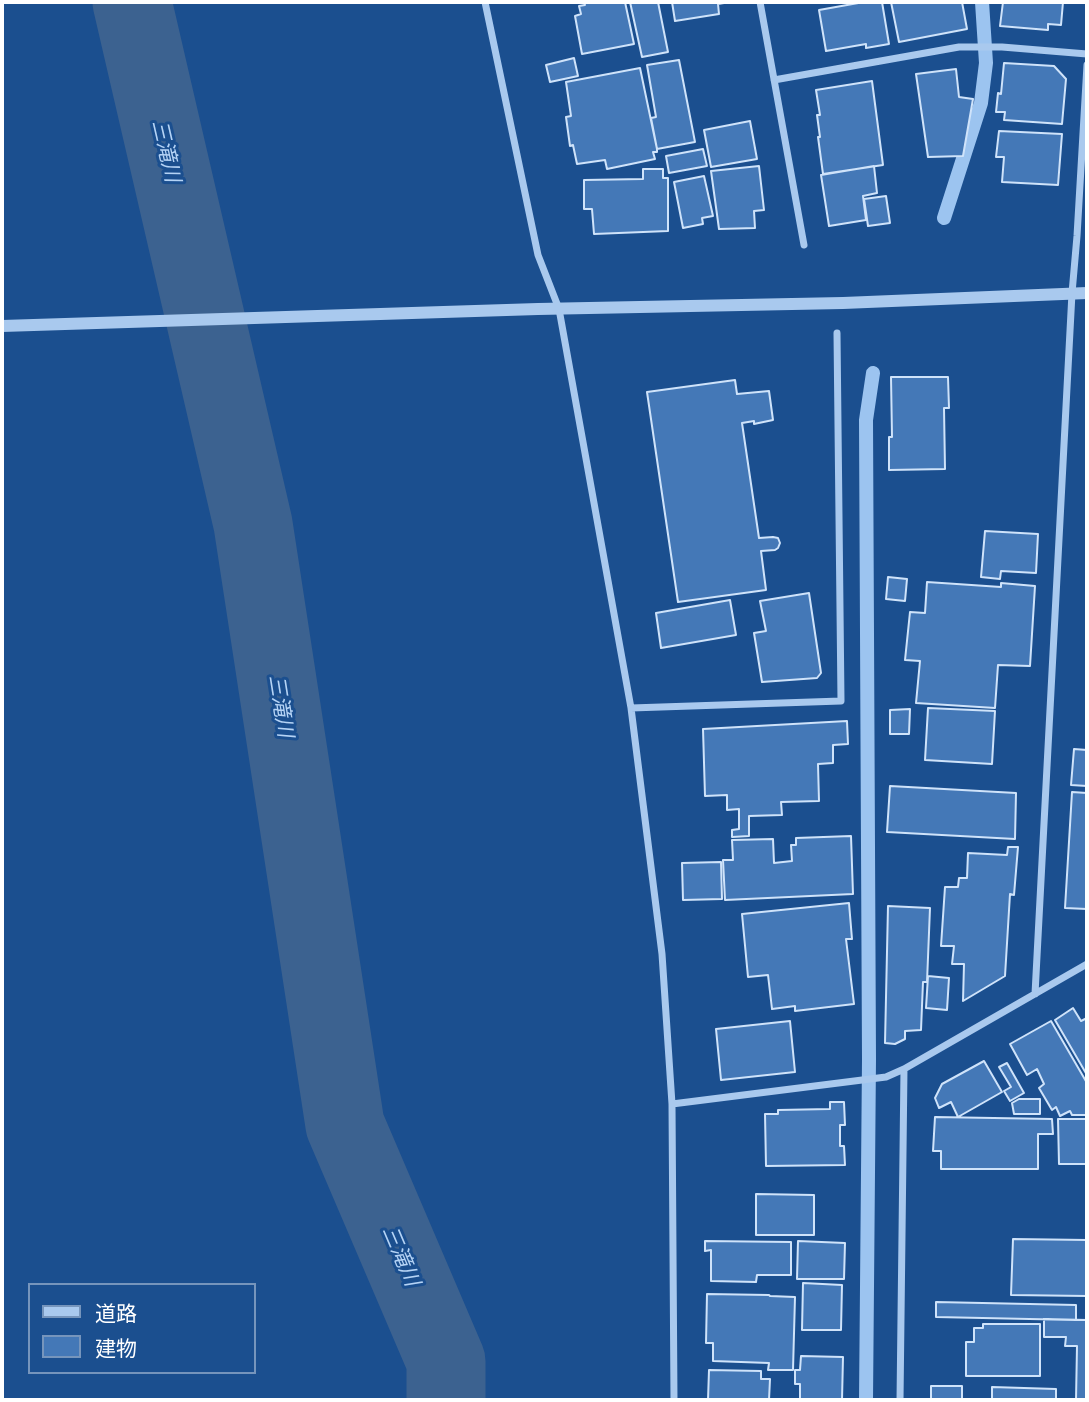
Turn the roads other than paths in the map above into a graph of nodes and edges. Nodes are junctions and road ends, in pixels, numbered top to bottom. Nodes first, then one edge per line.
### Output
1 (485, 2) edge
2 (760, 2) edge
3 (1087, 54) edge
4 (1087, 65) edge
5 (774, 80) junction
6 (804, 245) dead end
7 (1072, 293) junction
8 (1087, 293) edge
9 (559, 309) junction
10 (2, 326) edge
11 (838, 333) dead end
12 (631, 708) junction
13 (1087, 964) edge
14 (1035, 994) junction
15 (904, 1069) junction
16 (672, 1104) junction
17 (674, 1400) edge
18 (900, 1400) edge

1 - 9 street
2 - 5 street
3 - 5 street
4 - 7 street
5 - 6 street
7 - 8 street
7 - 9 street
7 - 14 street
9 - 10 street
9 - 12 street
11 - 12 street
12 - 16 street
13 - 14 street
14 - 15 street
15 - 16 street
15 - 18 street
16 - 17 street

